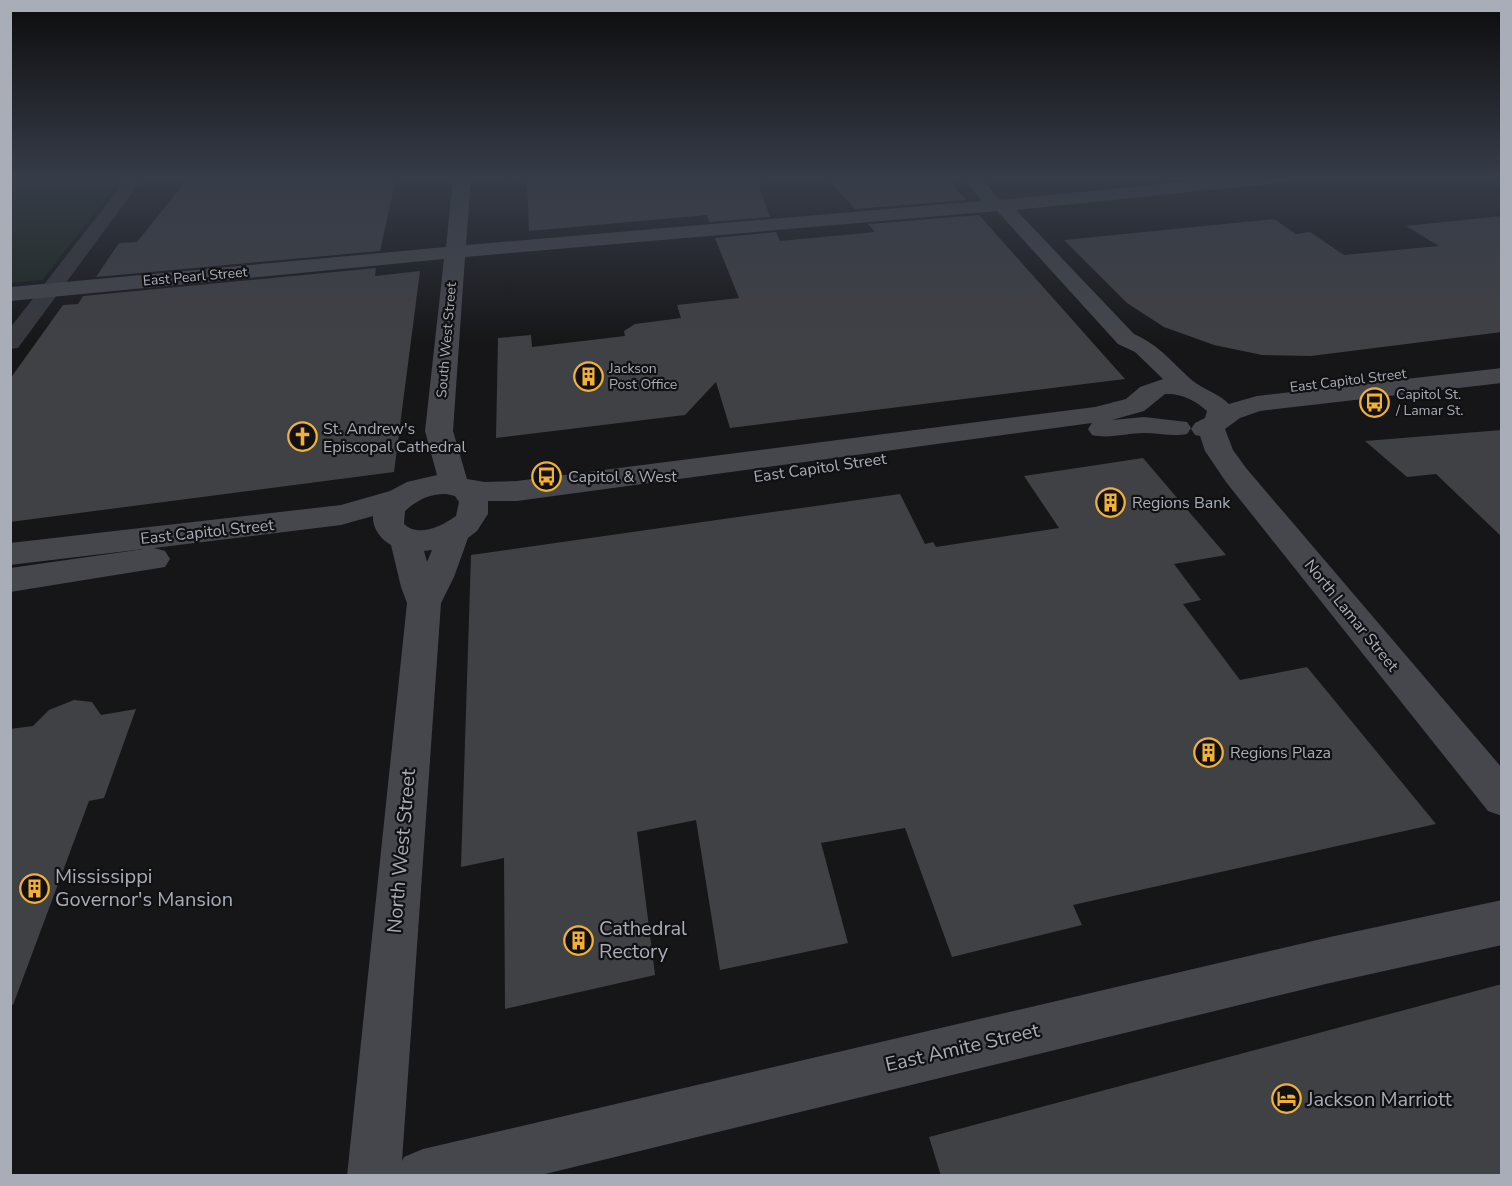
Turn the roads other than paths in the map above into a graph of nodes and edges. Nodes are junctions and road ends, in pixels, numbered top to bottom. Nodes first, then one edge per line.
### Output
1 (93, 233) edge
2 (456, 233) edge
3 (670, 233) edge
4 (1024, 233) edge
5 (454, 252) junction
6 (50, 290) junction
7 (10, 294) edge
8 (1126, 339) junction
9 (10, 343) edge
10 (1502, 359) edge
11 (1502, 375) edge
12 (1191, 391) junction
13 (1146, 396) junction
14 (1214, 425) junction
15 (1178, 428) junction
16 (439, 431) junction
17 (461, 487) junction
18 (406, 495) junction
19 (460, 529) junction
20 (399, 536) junction
21 (10, 554) edge
22 (10, 580) edge
23 (424, 603) junction
24 (1502, 798) edge
25 (1502, 922) edge
26 (374, 1176) edge
27 (423, 1176) edge

1 - 6 street
2 - 5 main road, South West Street
3 - 5 main road, East Pearl Street
4 - 8 main road
5 - 6 main road, East Pearl Street
5 - 16 main road, South West Street
6 - 7 main road, East Pearl Street
6 - 9 street
8 - 12 main road
8 - 13 main road
10 - 12 main road, East Capitol Street
11 - 14 main road, East Capitol Street
12 - 13 main road, East Capitol Street
12 - 14 main road, North Lamar Street
13 - 15 main road
13 - 17 main road, East Capitol Street
14 - 15 main road, East Capitol Street
14 - 24 main road, North Lamar Street
15 - 19 main road, East Capitol Street
16 - 17 main road, South West Street
16 - 18 main road, South West Street
17 - 18 main road
17 - 19 main road
18 - 20 main road
18 - 21 main road, East Capitol Street
19 - 20 main road
19 - 23 main road, North West Street
20 - 22 main road, East Capitol Street
20 - 23 main road
23 - 26 main road, North West Street
25 - 27 main road, East Amite Street

